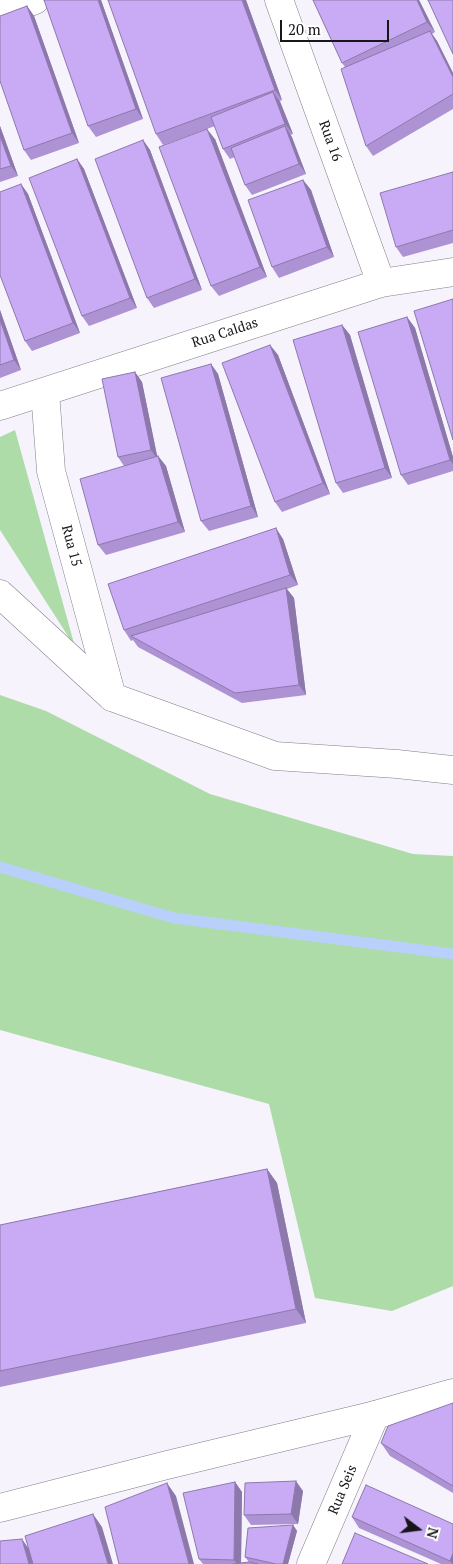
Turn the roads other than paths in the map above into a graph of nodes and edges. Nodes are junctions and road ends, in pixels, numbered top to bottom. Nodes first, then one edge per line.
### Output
1 (35, 0) edge
2 (279, 0) edge
3 (0, 14) edge
4 (453, 272) edge
5 (381, 283) junction
6 (45, 392) junction
7 (0, 406) edge
8 (0, 594) edge
9 (112, 697) junction
10 (453, 770) edge
11 (453, 1393) edge
12 (375, 1415) junction
13 (0, 1508) edge
14 (311, 1564) edge

1 - 3 street
2 - 5 street, Rua 16
4 - 5 street, Rua Caldas
5 - 6 street, Rua Caldas
6 - 7 street, Rua Caldas
6 - 9 street, Rua 15
8 - 9 street
9 - 10 street
11 - 12 street
12 - 13 street
12 - 14 street, Rua Seis

